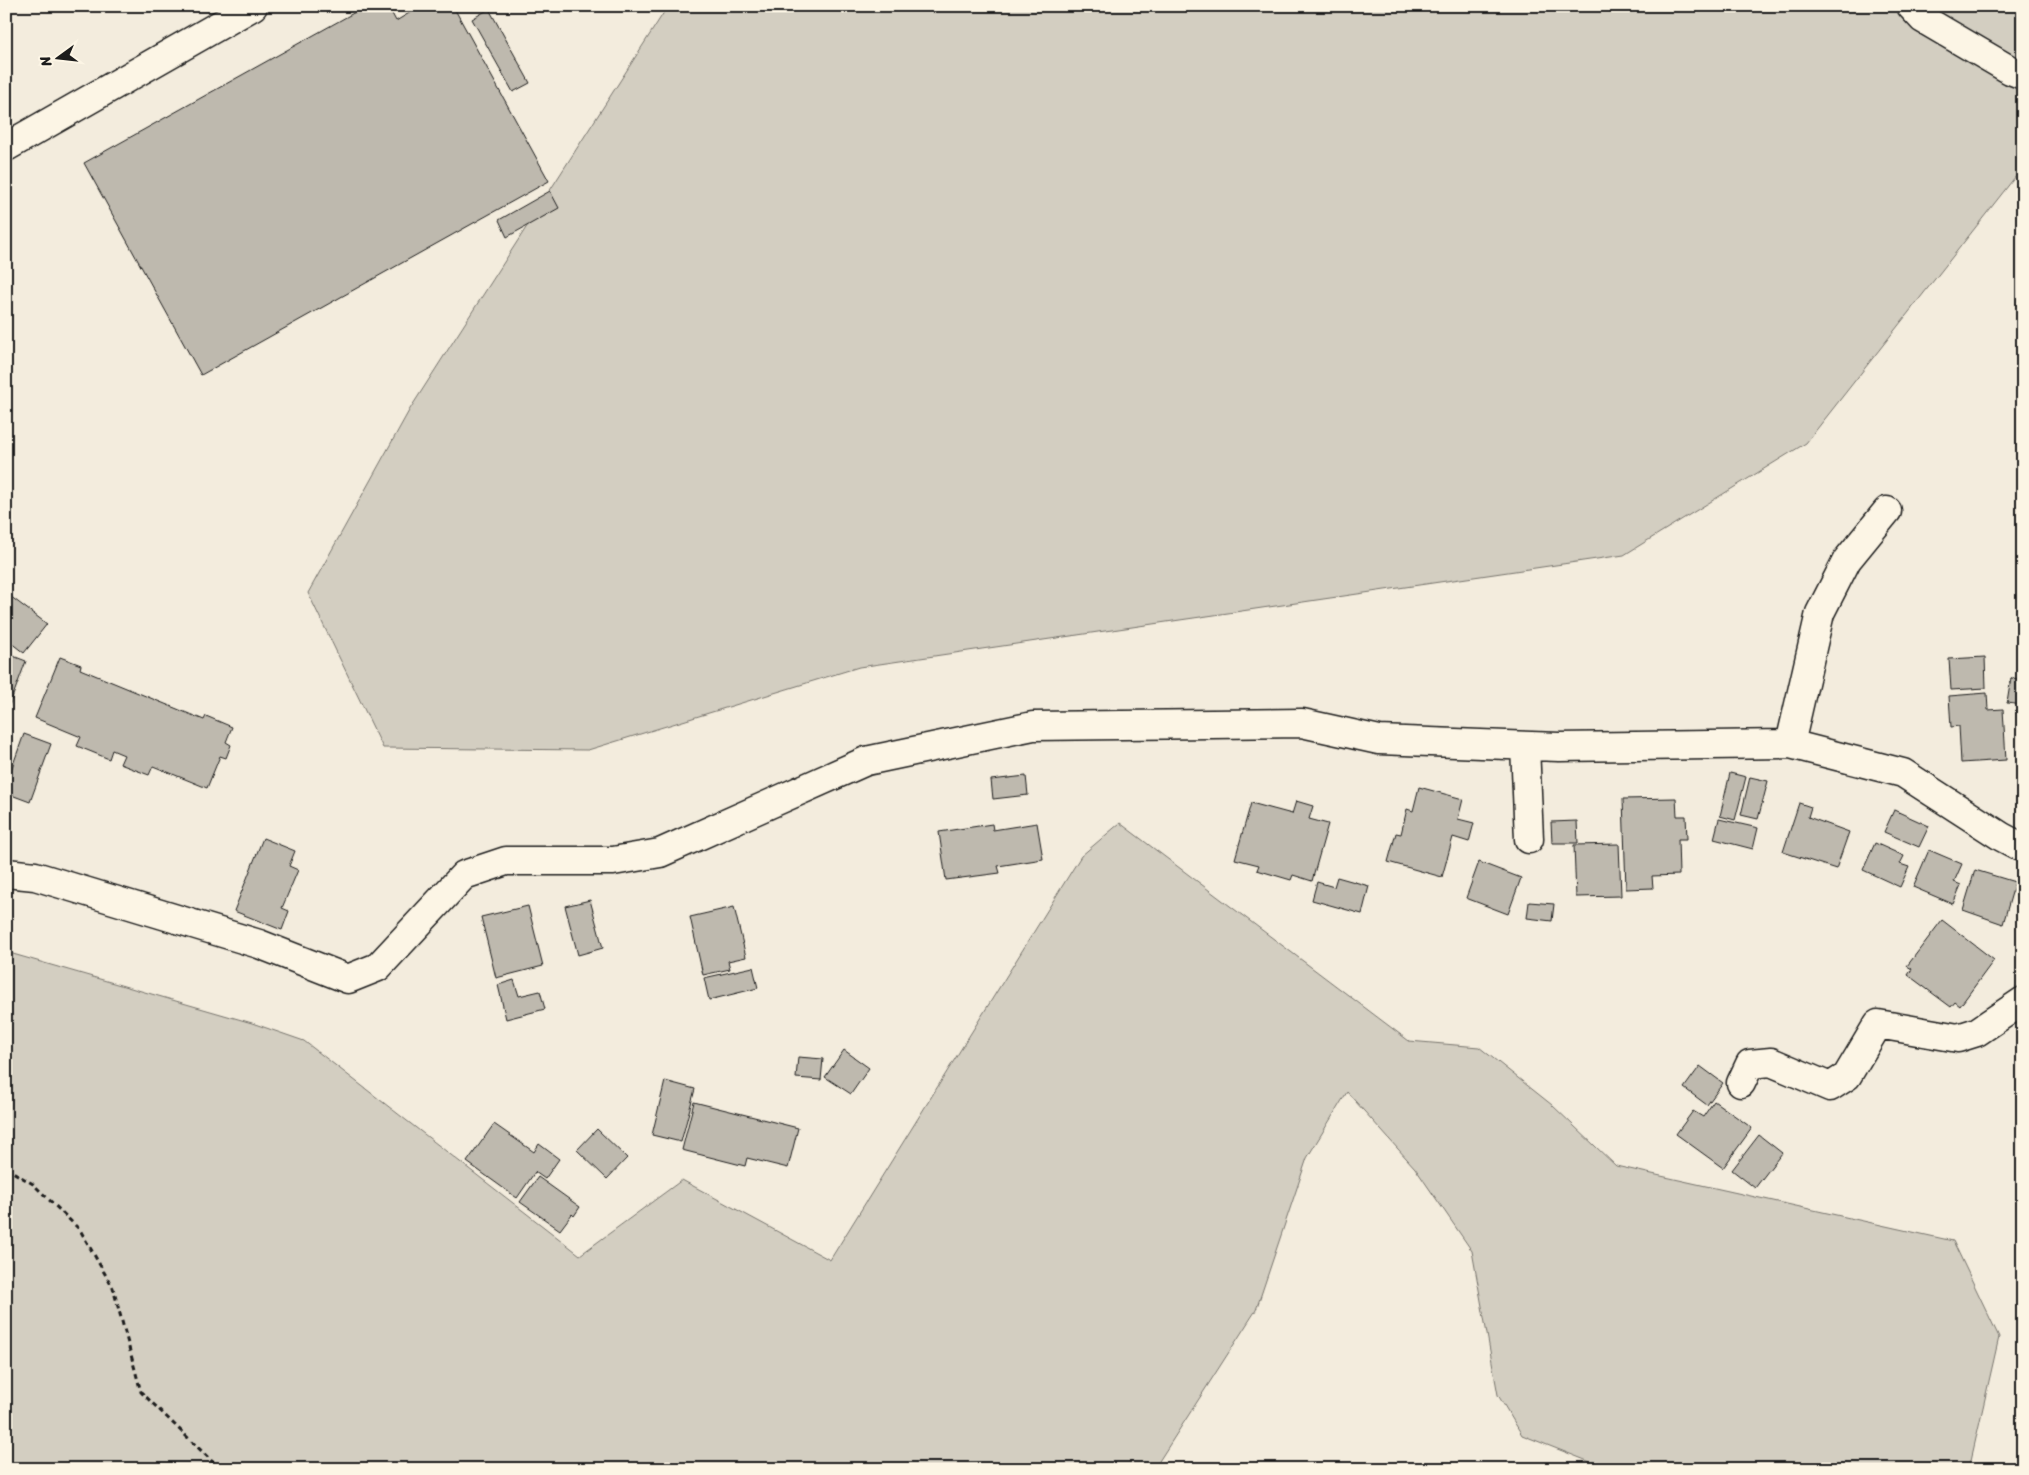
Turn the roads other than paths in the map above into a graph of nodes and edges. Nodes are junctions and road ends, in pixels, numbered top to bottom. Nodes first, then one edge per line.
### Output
1 (253, 6) edge
2 (1911, 6) edge
3 (2023, 75) edge
4 (6, 147) edge
5 (1887, 511) dead end
6 (1790, 744) junction
7 (1525, 746) junction
8 (1529, 839) dead end
9 (2023, 848) edge
10 (6, 873) edge
11 (2023, 1001) edge
12 (1741, 1083) dead end

1 - 4 street
2 - 3 street
5 - 6 street
6 - 7 street
6 - 9 street
7 - 8 street
7 - 10 street
11 - 12 street

